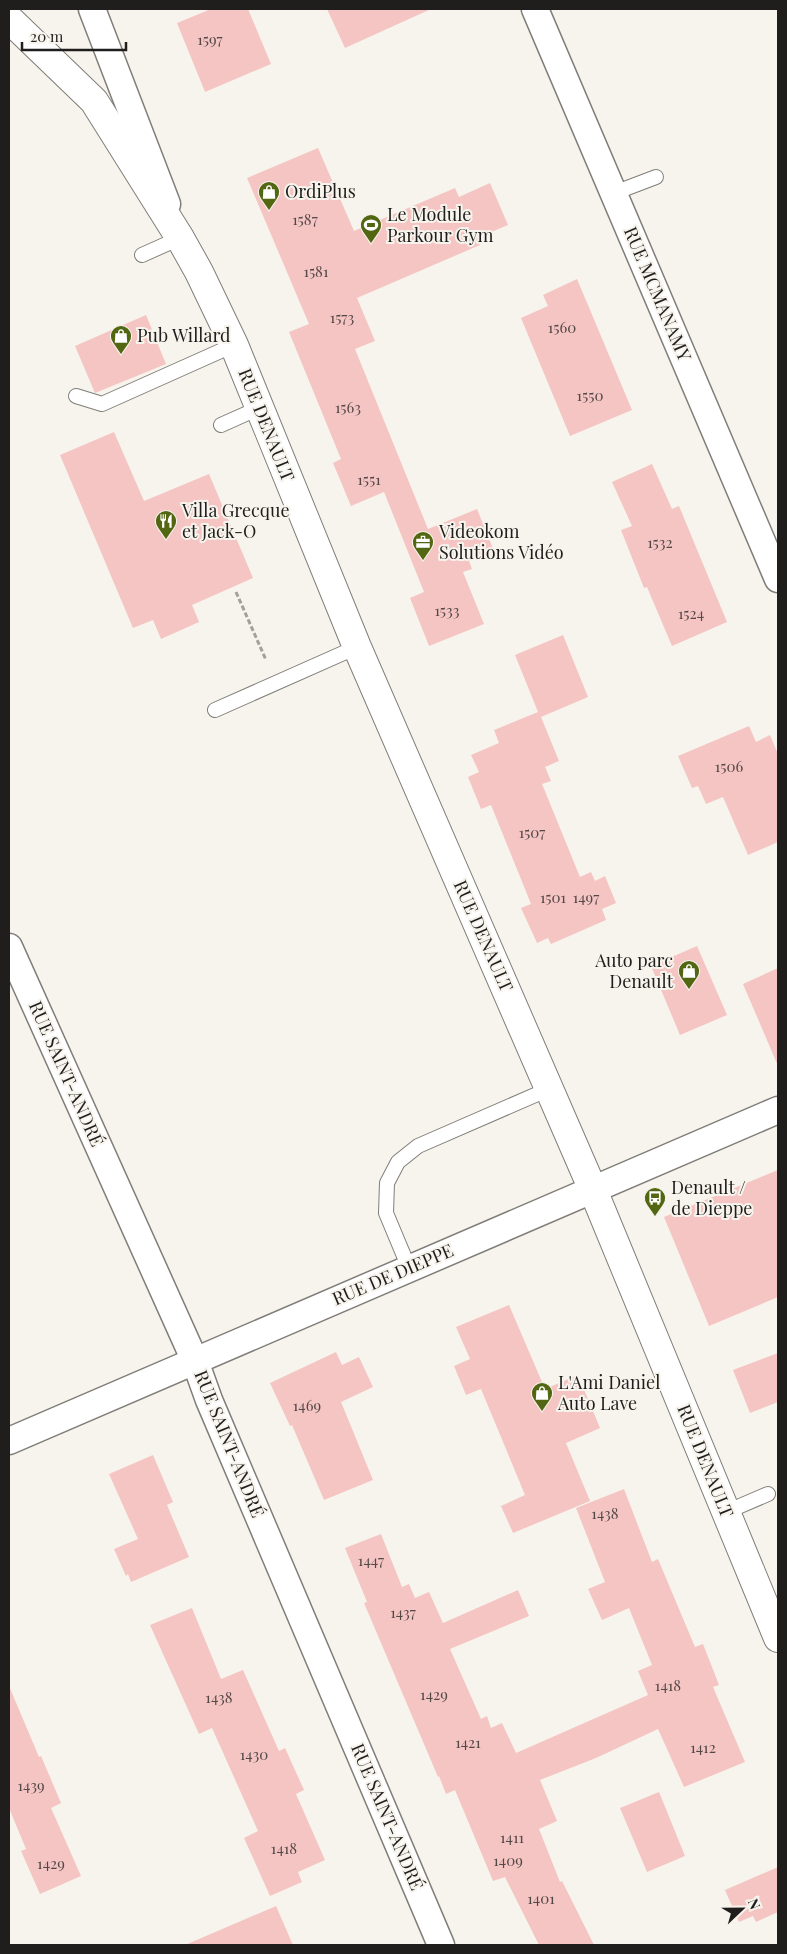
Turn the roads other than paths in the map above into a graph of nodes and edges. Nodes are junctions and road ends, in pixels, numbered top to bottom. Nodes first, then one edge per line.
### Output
1 (92, 9) edge
2 (535, 9) edge
3 (9, 19) edge
4 (656, 177) dead end
5 (614, 194) junction
6 (180, 238) junction
7 (142, 255) dead end
8 (234, 345) junction
9 (76, 396) dead end
10 (259, 408) junction
11 (221, 425) dead end
12 (778, 579) edge
13 (357, 647) junction
14 (215, 710) dead end
15 (9, 947) edge
16 (549, 1088) junction
17 (778, 1110) edge
18 (593, 1190) junction
19 (409, 1268) junction
20 (195, 1360) junction
21 (9, 1441) edge
22 (768, 1494) dead end
23 (726, 1512) junction
24 (778, 1638) edge
25 (441, 1945) edge

1 - 6 street, RUE DENAULT
2 - 5 street, RUE MCMANAMY
3 - 6 main road, RUE DENAULT
4 - 5 lane
5 - 12 street, RUE MCMANAMY
6 - 7 lane
6 - 8 main road, RUE DENAULT
8 - 9 lane
8 - 10 main road, RUE DENAULT
10 - 11 lane
10 - 13 main road, RUE DENAULT
13 - 14 lane
13 - 16 main road, RUE DENAULT
15 - 20 street, RUE SAINT-ANDRÉ
16 - 18 main road, RUE DENAULT
16 - 19 lane
17 - 18 street, RUE DE DIEPPE
18 - 19 street, RUE DE DIEPPE
18 - 23 main road, RUE DENAULT
19 - 20 street, RUE DE DIEPPE
20 - 21 street, RUE DE DIEPPE
20 - 25 street, RUE SAINT-ANDRÉ
22 - 23 lane
23 - 24 main road, RUE DENAULT

